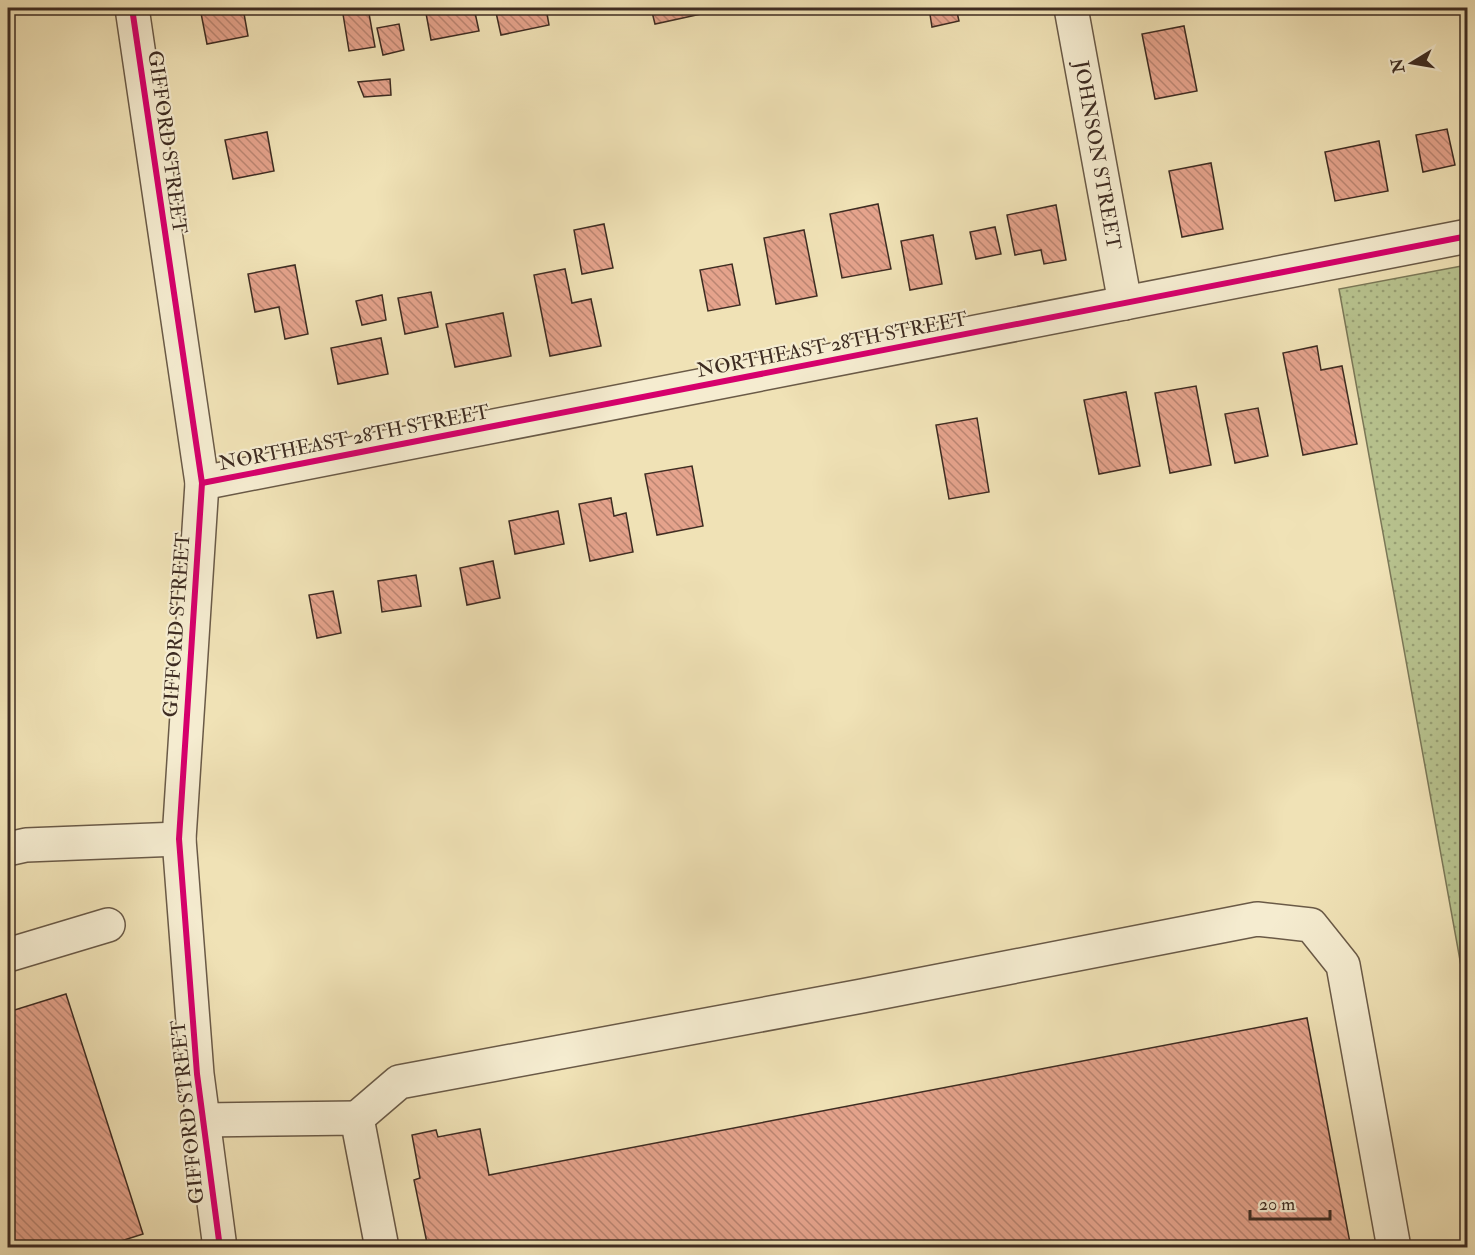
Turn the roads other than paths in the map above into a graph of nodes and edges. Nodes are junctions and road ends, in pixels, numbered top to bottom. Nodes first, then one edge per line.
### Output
1 (132, 8) edge
2 (1071, 8) edge
3 (1467, 236) edge
4 (1125, 303) junction
5 (202, 483) junction
6 (179, 838) junction
7 (8, 849) edge
8 (108, 925) dead end
9 (8, 955) edge
10 (357, 1118) junction
11 (202, 1120) junction
12 (220, 1248) edge
13 (382, 1248) edge
14 (1394, 1248) edge

1 - 5 street, GIFFORD STREET
2 - 4 street, JOHNSON STREET
3 - 4 street, NORTHEAST 28TH STREET
4 - 5 street, NORTHEAST 28TH STREET
5 - 6 street, GIFFORD STREET
6 - 7 street
6 - 11 street, GIFFORD STREET
8 - 9 street
10 - 11 street
10 - 13 street
10 - 14 street
11 - 12 street, GIFFORD STREET

